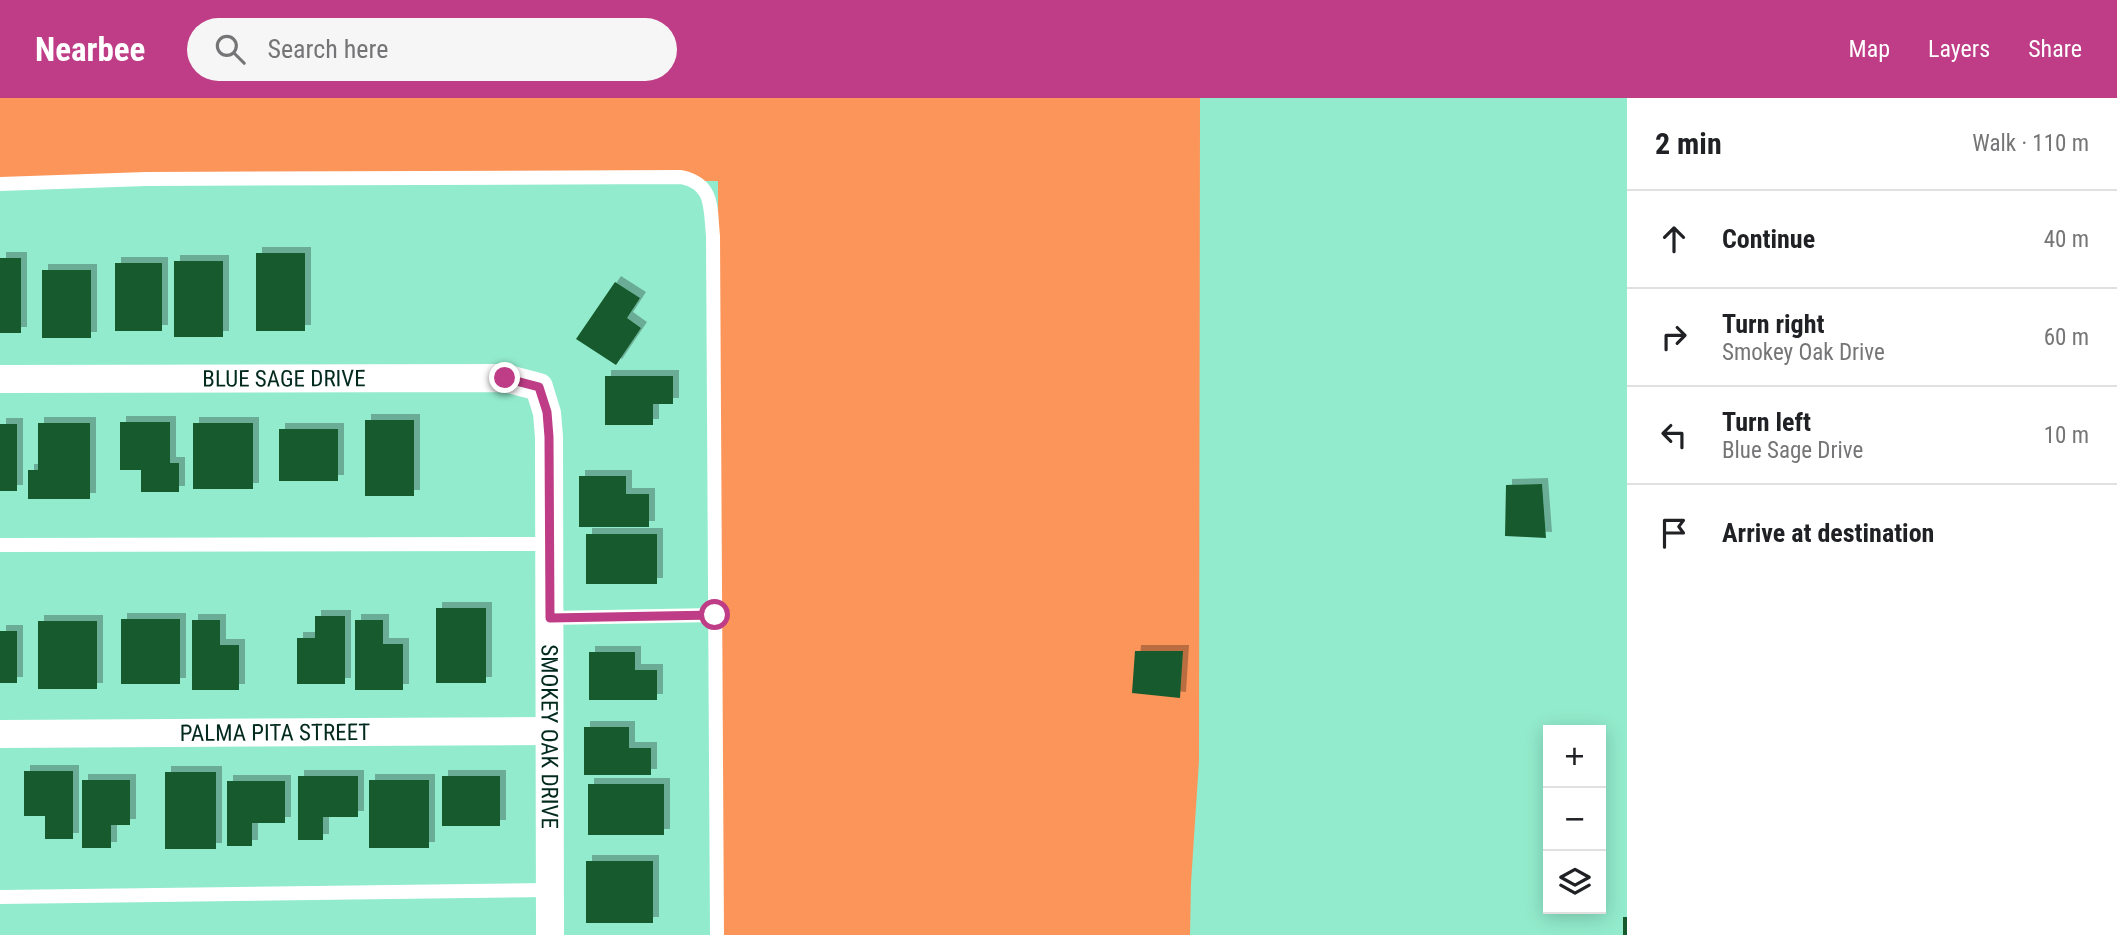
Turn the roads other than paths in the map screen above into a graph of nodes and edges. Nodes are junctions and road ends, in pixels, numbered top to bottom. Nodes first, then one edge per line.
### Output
1 (0, 184) edge
2 (0, 379) edge
3 (547, 412) joint
4 (549, 544) junction
5 (0, 545) edge
6 (715, 615) junction
7 (550, 618) junction
8 (550, 731) junction
9 (0, 734) edge
10 (550, 890) junction
11 (0, 897) edge
12 (550, 935) edge
13 (717, 935) edge

1 - 6 lane
2 - 3 street, BLUE SAGE DRIVE
3 - 4 street, SMOKEY OAK DRIVE
4 - 5 lane
4 - 7 street, SMOKEY OAK DRIVE
6 - 7 lane
6 - 13 lane
7 - 8 street, SMOKEY OAK DRIVE
8 - 9 street, PALMA PITA STREET
8 - 10 street, SMOKEY OAK DRIVE
10 - 11 lane
10 - 12 street, SMOKEY OAK DRIVE

